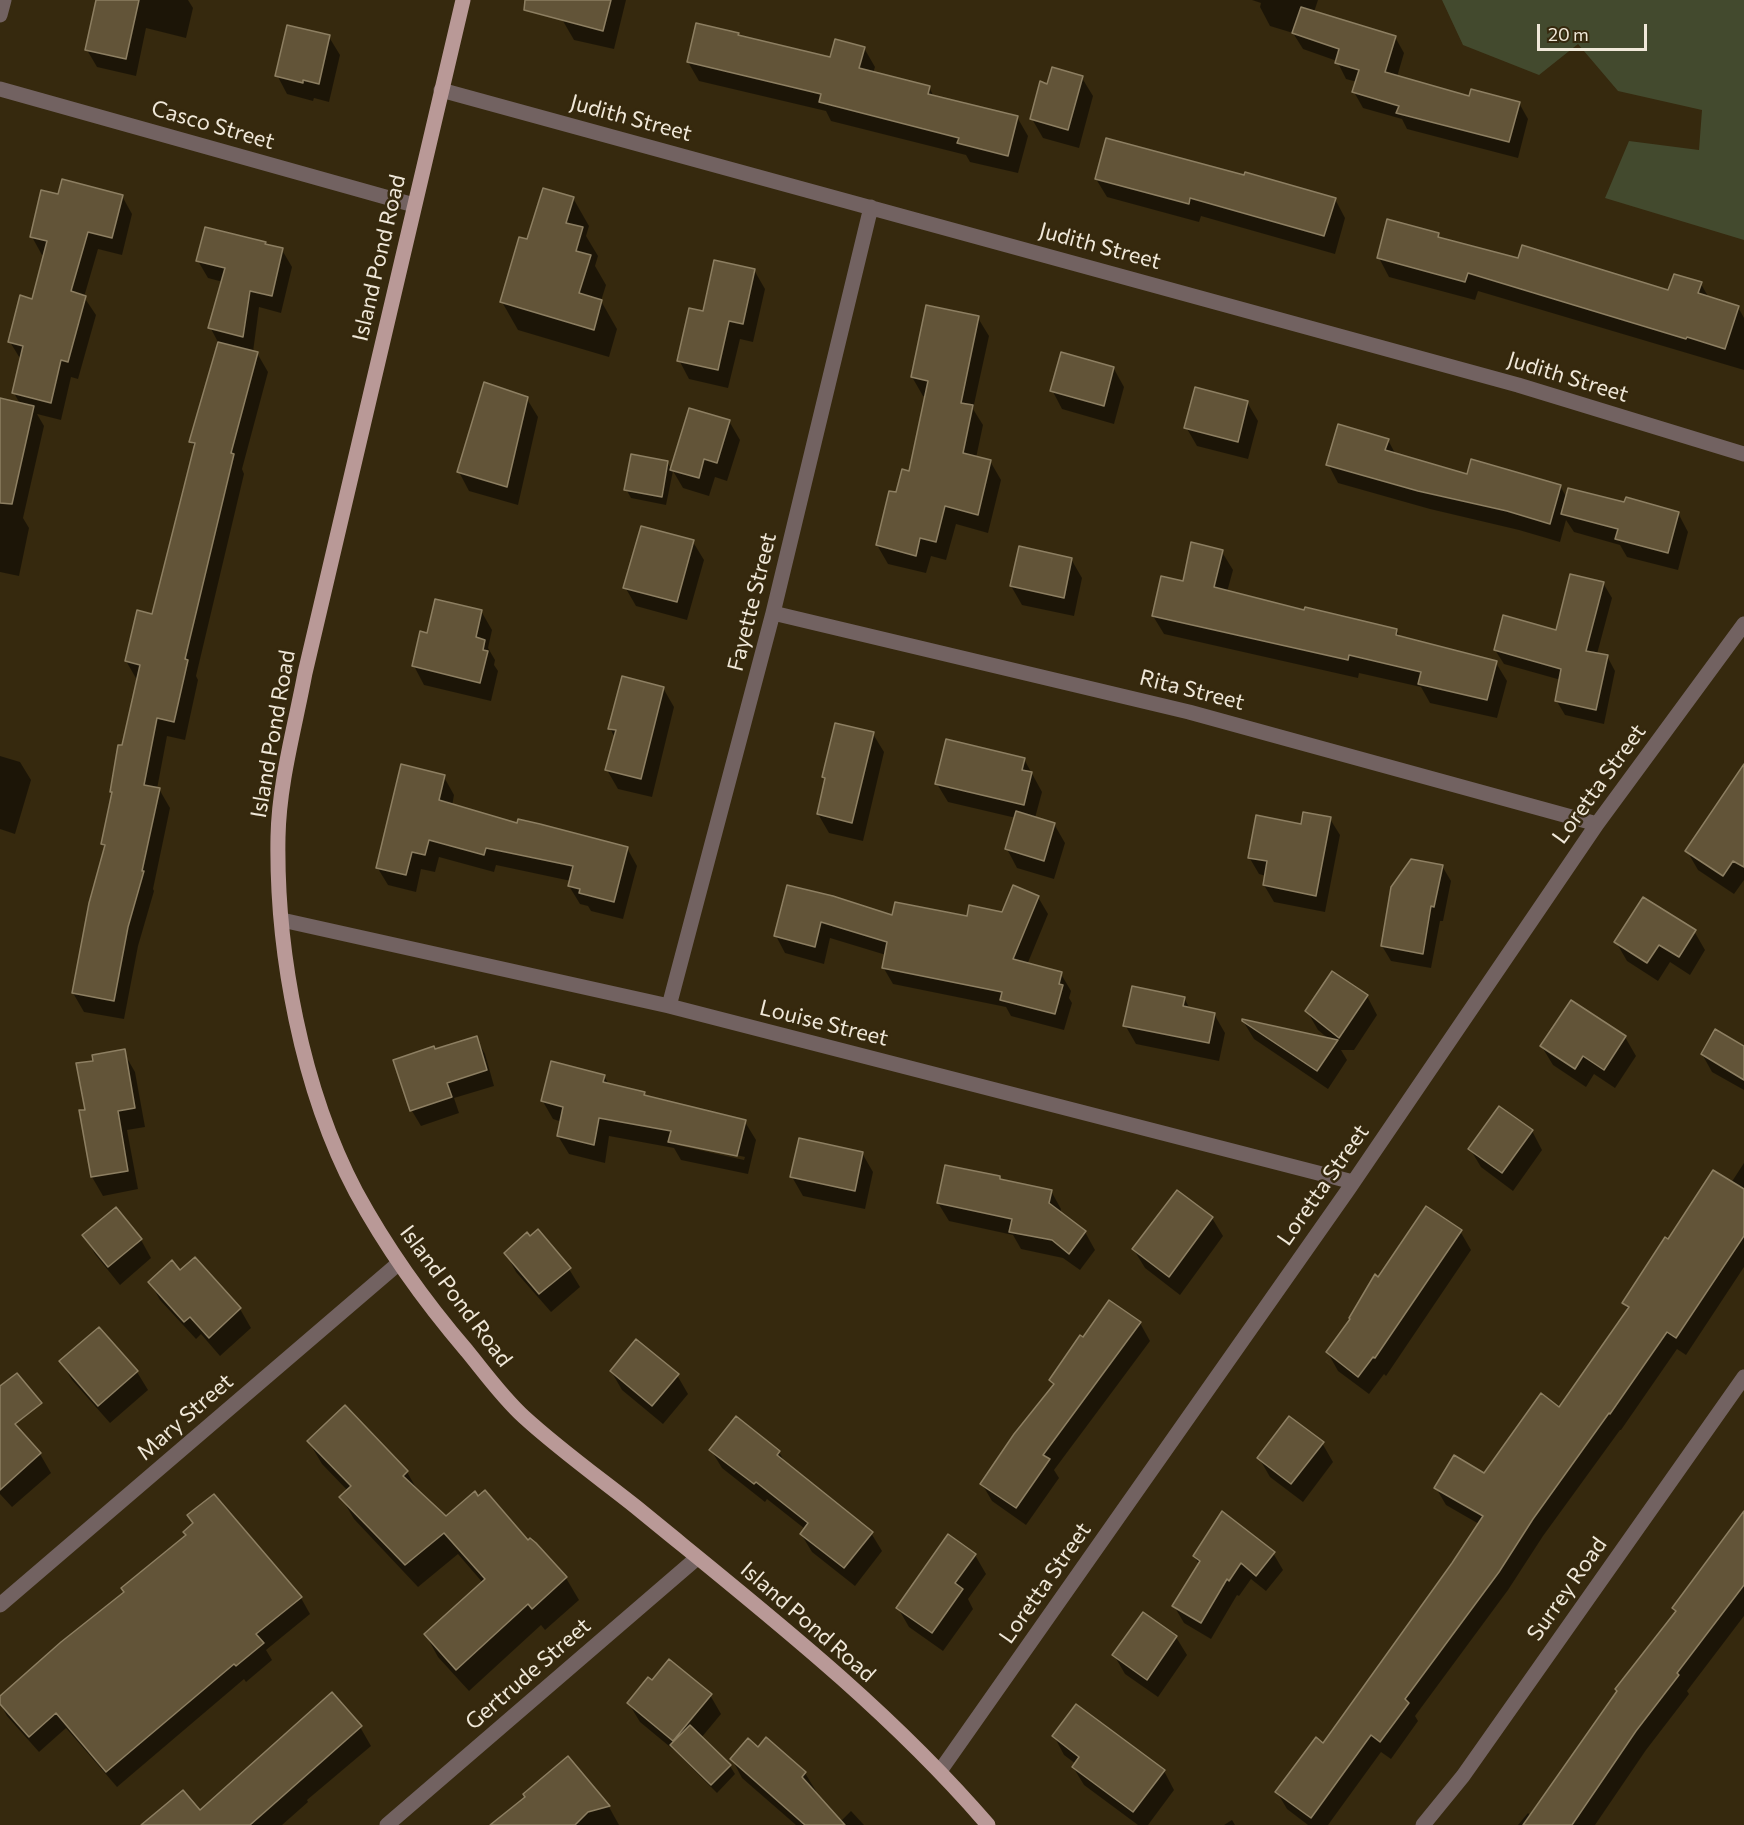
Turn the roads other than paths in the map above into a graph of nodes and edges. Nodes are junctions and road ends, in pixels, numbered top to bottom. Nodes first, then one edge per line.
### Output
1 (4, 0) edge
2 (463, 0) edge
3 (0, 15) edge
4 (0, 89) edge
5 (441, 90) junction
6 (414, 205) junction
7 (871, 207) junction
8 (1744, 454) edge
9 (773, 614) junction
10 (1744, 624) edge
11 (1597, 824) junction
12 (282, 920) junction
13 (669, 1006) junction
14 (1353, 1182) junction
15 (399, 1263) junction
16 (1744, 1377) edge
17 (697, 1558) junction
18 (0, 1605) edge
19 (940, 1772) junction
20 (387, 1825) edge
21 (988, 1825) edge
22 (1423, 1825) edge

1 - 3 street
2 - 5 main road, Island Pond Road
4 - 6 street, Casco Street
5 - 6 main road, Island Pond Road
5 - 7 street, Judith Street
6 - 12 main road, Island Pond Road
7 - 8 street, Judith Street
7 - 9 street, Fayette Street
9 - 11 street, Rita Street
9 - 13 street, Fayette Street
10 - 11 street, Loretta Street
11 - 14 street, Loretta Street
12 - 13 street, Louise Street
12 - 15 main road, Island Pond Road
13 - 14 street, Louise Street
14 - 19 street, Loretta Street
15 - 17 main road, Island Pond Road
15 - 18 street, Mary Street
16 - 22 street, Surrey Road
17 - 19 main road, Island Pond Road
17 - 20 street, Gertrude Street
19 - 21 main road, Island Pond Road

